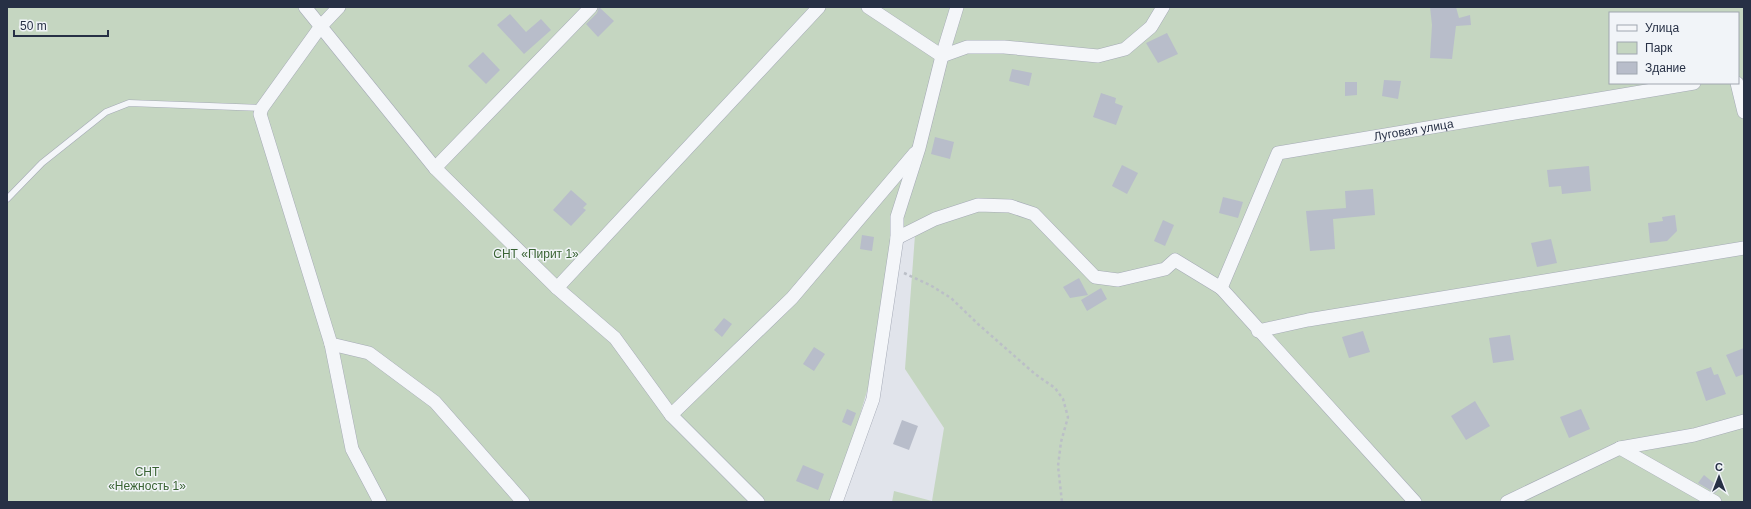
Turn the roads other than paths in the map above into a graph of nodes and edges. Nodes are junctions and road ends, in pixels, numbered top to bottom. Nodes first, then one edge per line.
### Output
1 (305, 7) edge
2 (339, 7) edge
3 (592, 7) edge
4 (818, 7) edge
5 (868, 7) edge
6 (957, 7) edge
7 (1163, 7) edge
8 (321, 26) junction
9 (942, 56) junction
10 (1688, 84) edge
11 (1737, 84) edge
12 (262, 108) junction
13 (1744, 112) edge
14 (919, 148) junction
15 (435, 168) junction
16 (7, 199) edge
17 (897, 238) junction
18 (1744, 248) edge
19 (557, 288) junction
20 (1221, 288) junction
21 (1258, 331) junction
22 (331, 344) junction
23 (671, 415) junction
24 (1744, 421) edge
25 (1620, 448) junction
26 (380, 502) edge
27 (523, 502) edge
28 (758, 502) edge
29 (836, 502) edge
30 (1415, 502) edge
31 (1507, 502) edge
32 (1715, 502) edge

1 - 8 street
2 - 8 street
3 - 15 street
4 - 19 street
5 - 9 street
6 - 9 street
7 - 9 street
8 - 12 street
8 - 15 street
9 - 14 street
10 - 20 street, Луговая улица
11 - 13 street
12 - 16 lane
12 - 22 street
14 - 17 street
14 - 23 street
15 - 19 street
17 - 20 street
17 - 29 street
18 - 21 street
19 - 23 street
20 - 21 street
21 - 30 street
22 - 26 street
22 - 27 street
23 - 28 street
24 - 25 street
25 - 31 street
25 - 32 street

